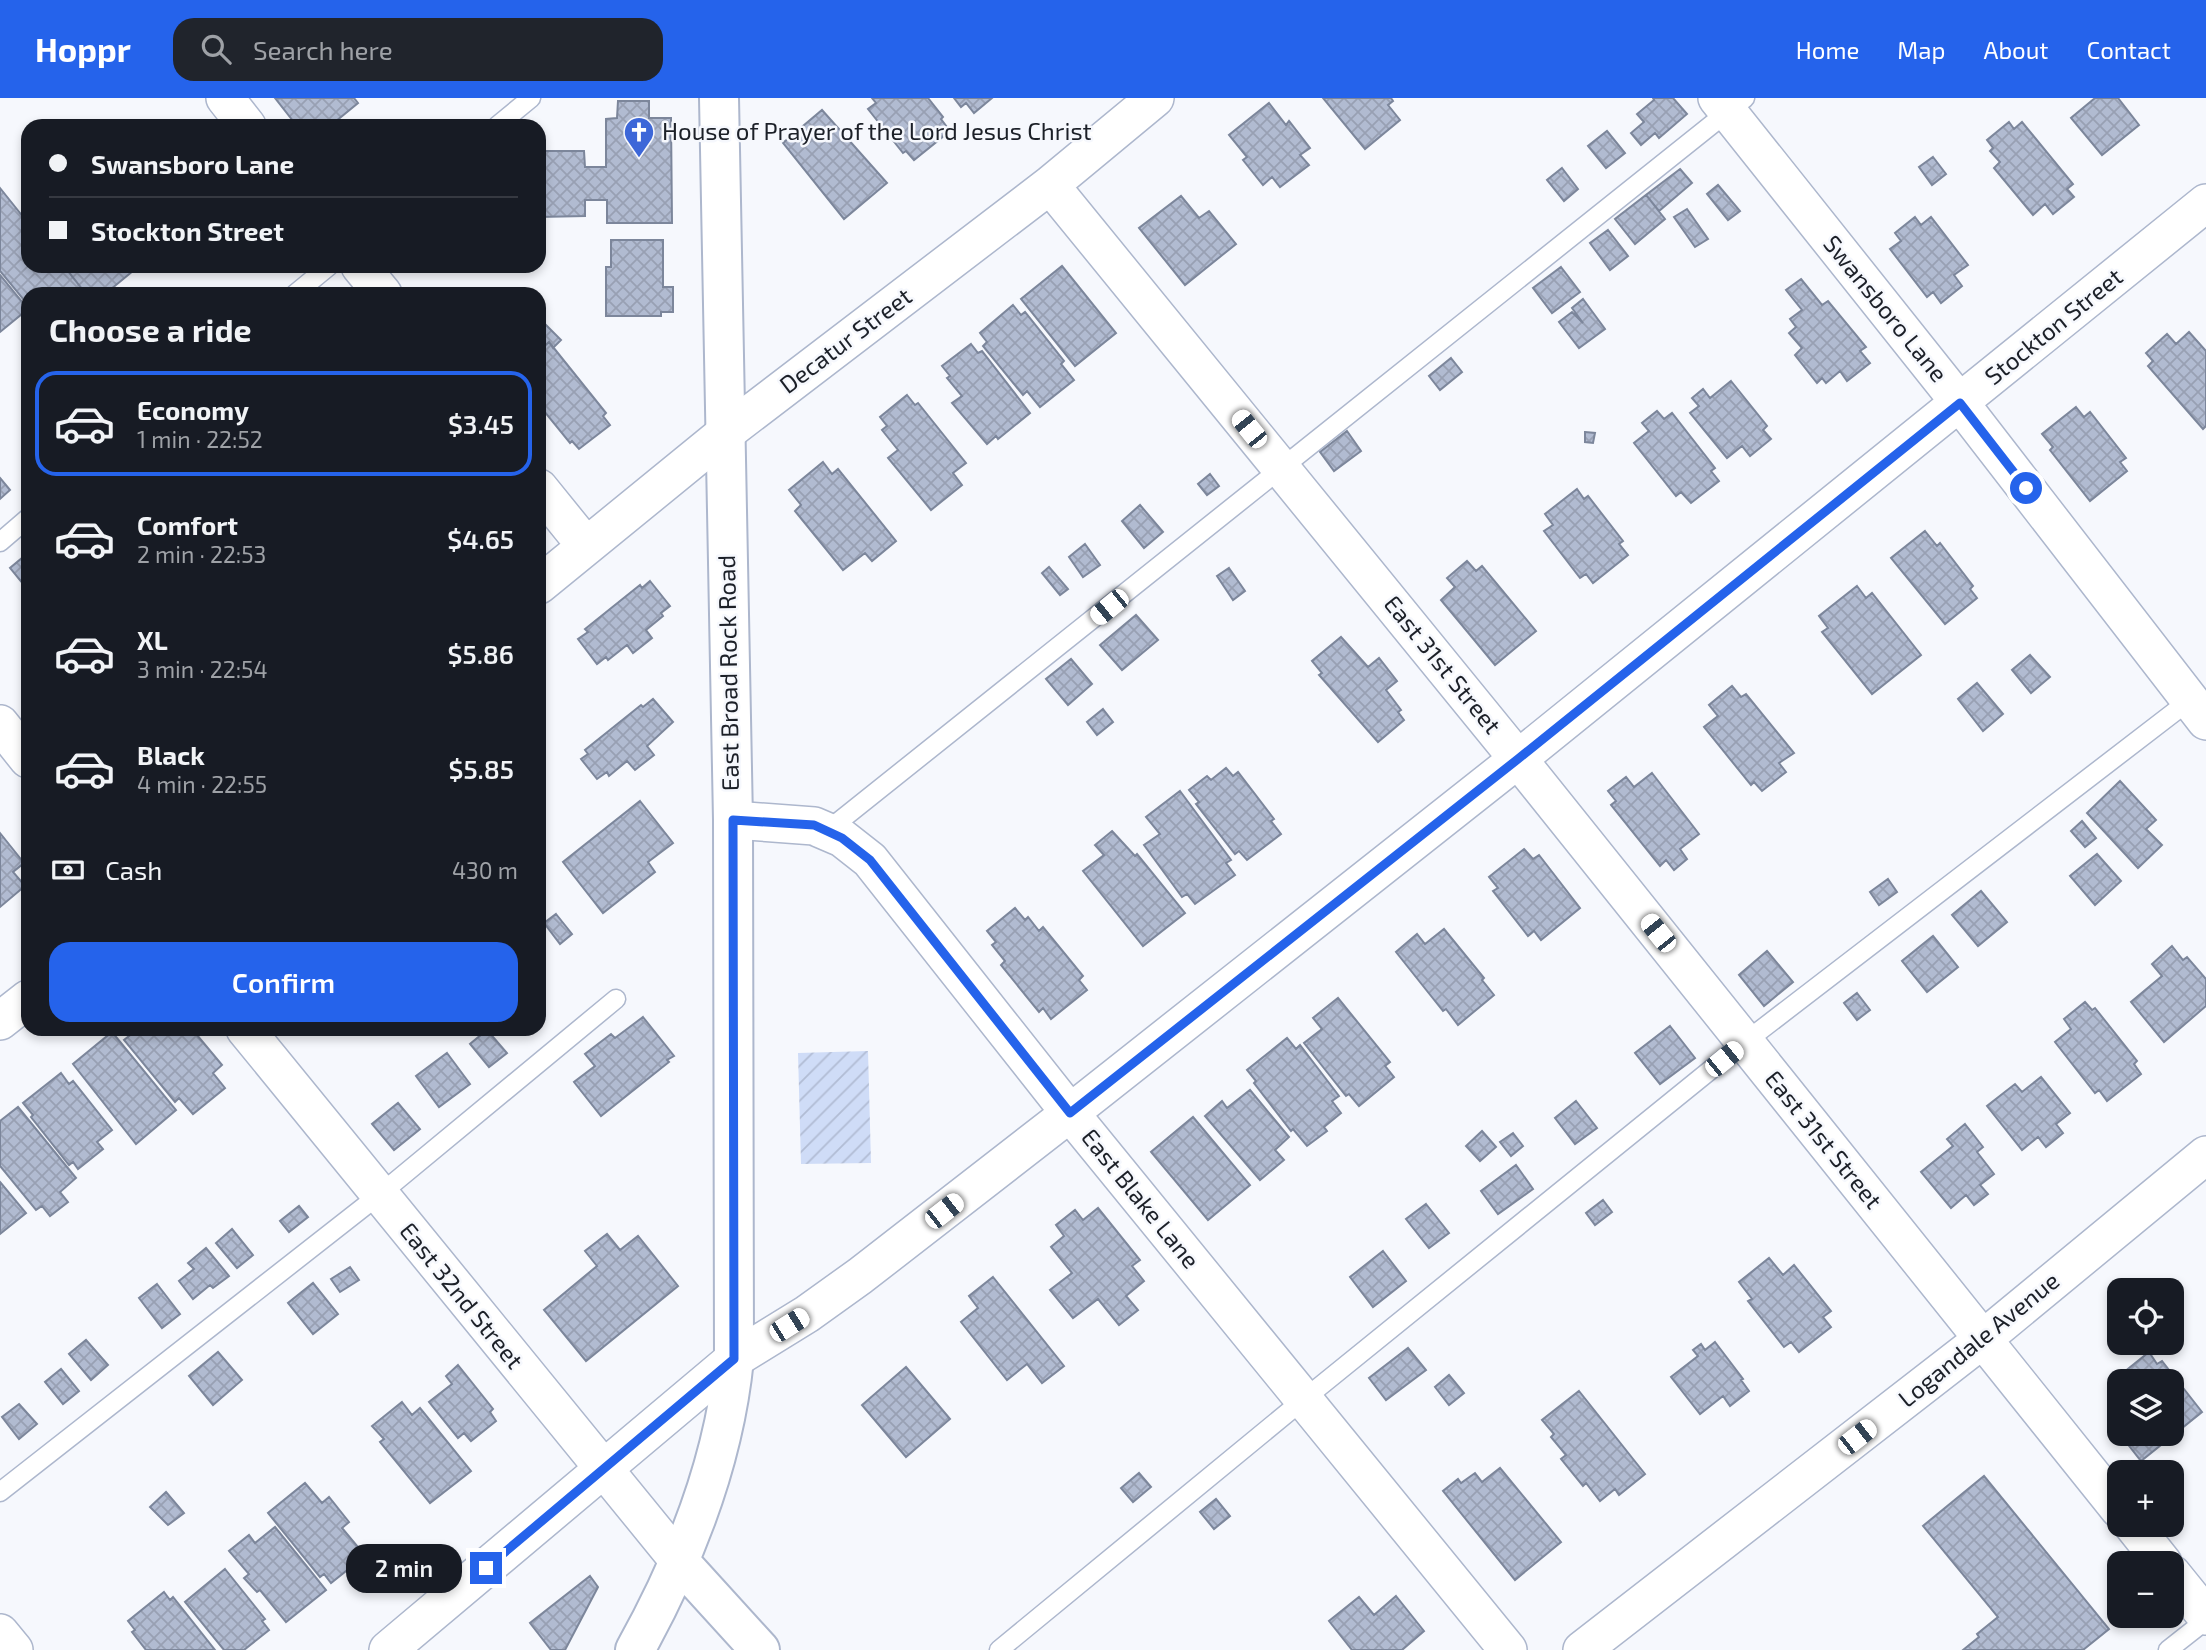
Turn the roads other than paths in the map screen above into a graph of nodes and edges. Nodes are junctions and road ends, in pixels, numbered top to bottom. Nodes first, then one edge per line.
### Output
1 (225, 98) edge
2 (531, 98) edge
3 (719, 98) edge
4 (1155, 98) edge
5 (1730, 103) edge
6 (242, 119) edge
7 (506, 119) edge
8 (1050, 185) junction
9 (2206, 203) edge
10 (320, 273) edge
11 (366, 273) edge
12 (304, 287) edge
13 (377, 287) edge
14 (1960, 403) junction
15 (724, 435) junction
16 (1282, 469) junction
17 (546, 497) edge
18 (21, 524) edge
19 (0, 542) edge
20 (586, 546) junction
21 (546, 579) edge
22 (2198, 710) edge
23 (0, 724) edge
24 (21, 750) edge
25 (1518, 759) junction
26 (733, 820) junction
27 (827, 831) junction
28 (616, 999) dead end
29 (21, 1004) edge
30 (0, 1021) edge
31 (251, 1036) edge
32 (1745, 1042) junction
33 (1070, 1113) junction
34 (2206, 1155) edge
35 (379, 1195) junction
36 (1983, 1339) junction
37 (734, 1359) junction
38 (1303, 1399) junction
39 (604, 1471) junction
40 (0, 1492) edge
41 (2107, 1493) edge
42 (2142, 1537) edge
43 (2153, 1551) edge
44 (679, 1561) junction
45 (2184, 1590) edge
46 (2206, 1618) edge
47 (0, 1633) edge
48 (14, 1650) edge
49 (388, 1650) edge
50 (635, 1650) edge
51 (760, 1650) edge
52 (999, 1650) edge
53 (1508, 1650) edge
54 (1582, 1650) edge
55 (2168, 1650) edge

1 - 6 street
2 - 7 lane
3 - 15 main road, East Broad Rock Road
4 - 8 street, Decatur Street
5 - 14 street, Swansboro Lane
5 - 16 lane
8 - 15 street, Decatur Street
8 - 16 street, East 31st Street
9 - 14 street, Stockton Street
10 - 12 lane
11 - 13 street
14 - 22 street, Swansboro Lane
14 - 25 street, Stockton Street
15 - 20 street, Decatur Street
15 - 26 main road, East Broad Rock Road
16 - 25 street, East 31st Street
16 - 27 lane
17 - 20 street
18 - 19 lane
20 - 21 street, Decatur Street
22 - 32 lane
23 - 24 street
25 - 32 street, East 31st Street
25 - 33 street, Stockton Street
26 - 27 street, East Blake Lane
26 - 37 main road, East Broad Rock Road
27 - 33 street, East Blake Lane
28 - 35 lane
29 - 30 street
31 - 35 street, East 32nd Street
32 - 36 street, East 31st Street
32 - 38 lane
33 - 37 street, Stockton Street
33 - 38 street, East Blake Lane
34 - 36 street, Logandale Avenue
35 - 39 street, East 32nd Street
35 - 40 lane
36 - 41 street, East 31st Street
36 - 54 street, Logandale Avenue
37 - 39 street, Stockton Street
37 - 44 main road, East Broad Rock Road
38 - 52 lane
38 - 53 street, East Blake Lane
39 - 44 street, East 32nd Street
39 - 49 street, Stockton Street
42 - 43 street
44 - 50 main road, East Broad Rock Road
44 - 51 main road
45 - 46 street
46 - 55 lane
47 - 48 street

